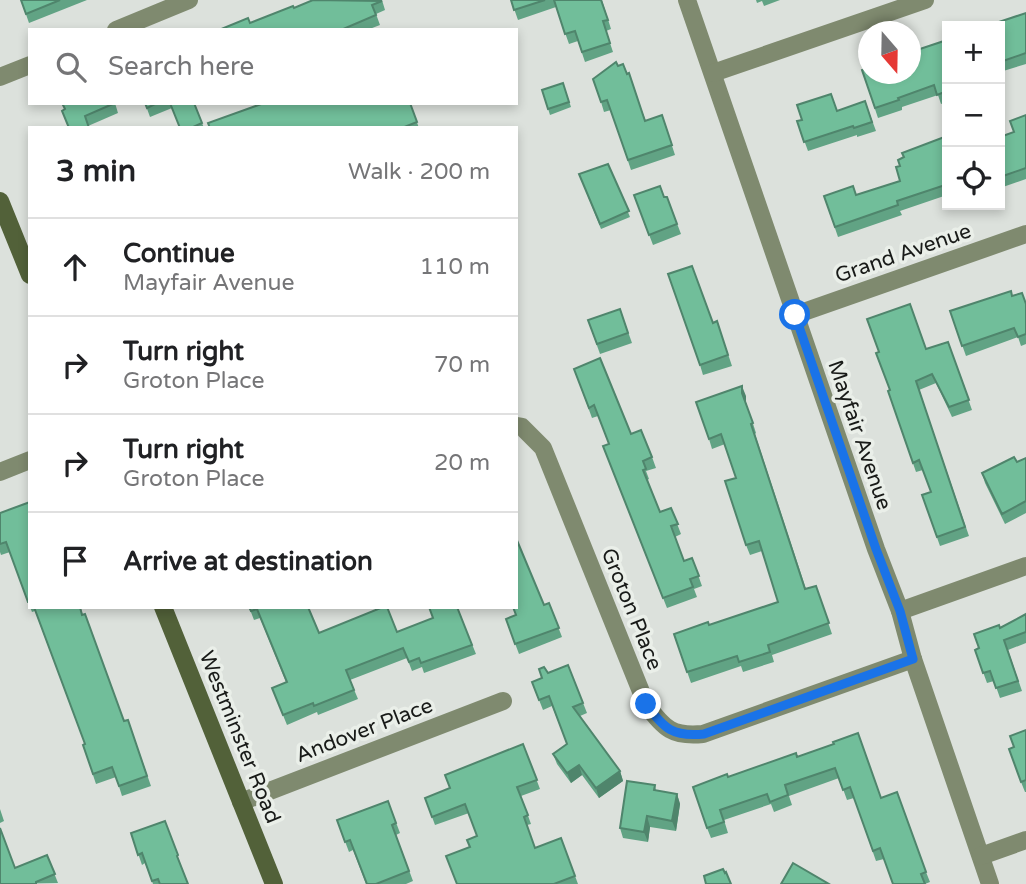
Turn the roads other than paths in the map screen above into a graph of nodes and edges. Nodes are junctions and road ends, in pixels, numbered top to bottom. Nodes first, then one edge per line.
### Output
1 (189, 0) edge
2 (687, 0) edge
3 (925, 0) edge
4 (121, 28) edge
5 (28, 66) edge
6 (713, 73) junction
7 (0, 77) edge
8 (0, 201) edge
9 (1026, 234) edge
10 (28, 270) edge
11 (795, 315) junction
12 (518, 426) edge
13 (28, 461) edge
14 (0, 472) edge
15 (1026, 566) edge
16 (164, 609) edge
17 (900, 611) junction
18 (913, 659) junction
19 (503, 701) dead end
20 (241, 802) junction
21 (1026, 840) edge
22 (981, 856) junction
23 (274, 884) edge
24 (990, 884) edge

1 - 4 street
2 - 6 street, Mayfair Avenue
3 - 6 street
5 - 7 street
6 - 11 street, Mayfair Avenue
8 - 10 main road
9 - 11 street, Grand Avenue
11 - 17 street, Mayfair Avenue
12 - 18 street, Groton Place
13 - 14 street
15 - 17 street
16 - 20 main road, Westminster Road
17 - 18 street, Mayfair Avenue
18 - 22 street, Mayfair Avenue
19 - 20 street, Andover Place
20 - 23 main road, Westminster Road
21 - 22 street
22 - 24 street, Mayfair Avenue

